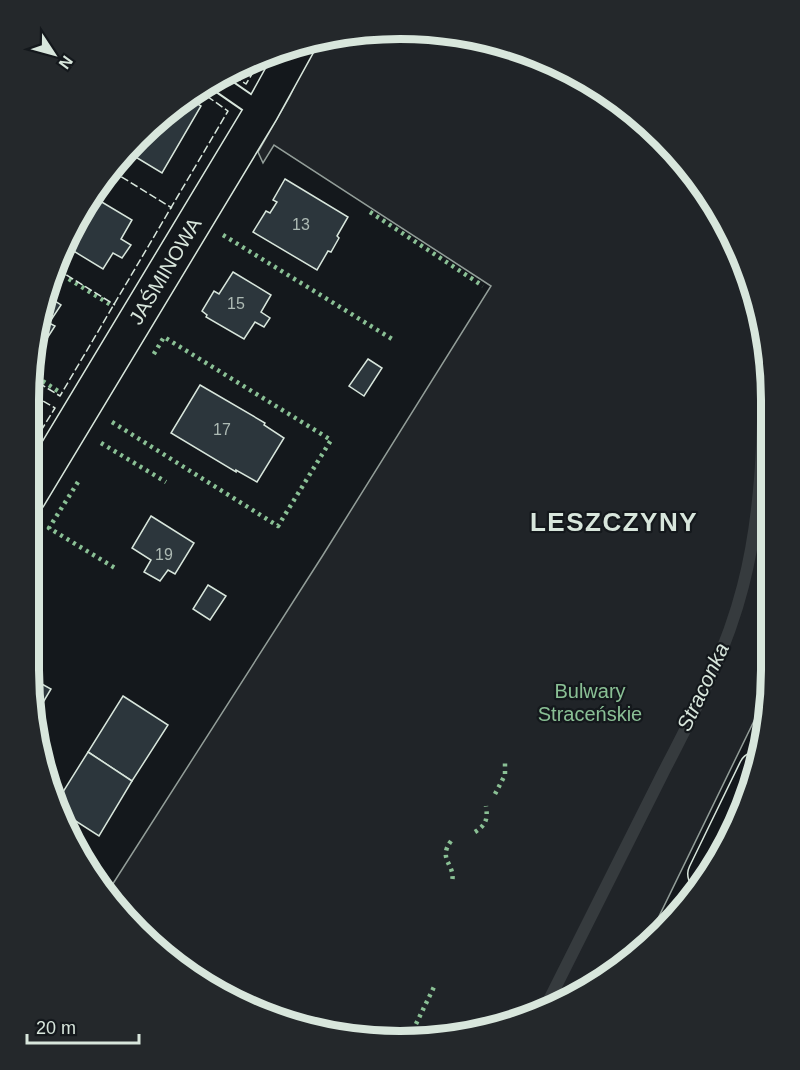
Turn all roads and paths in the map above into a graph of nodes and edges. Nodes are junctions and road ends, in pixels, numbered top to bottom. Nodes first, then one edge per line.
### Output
1 (293, 55) edge
2 (223, 86) edge
3 (261, 112) junction
4 (39, 480) edge

1 - 3 street, JAŚMINOWA
2 - 3 lane
3 - 4 street, JAŚMINOWA

